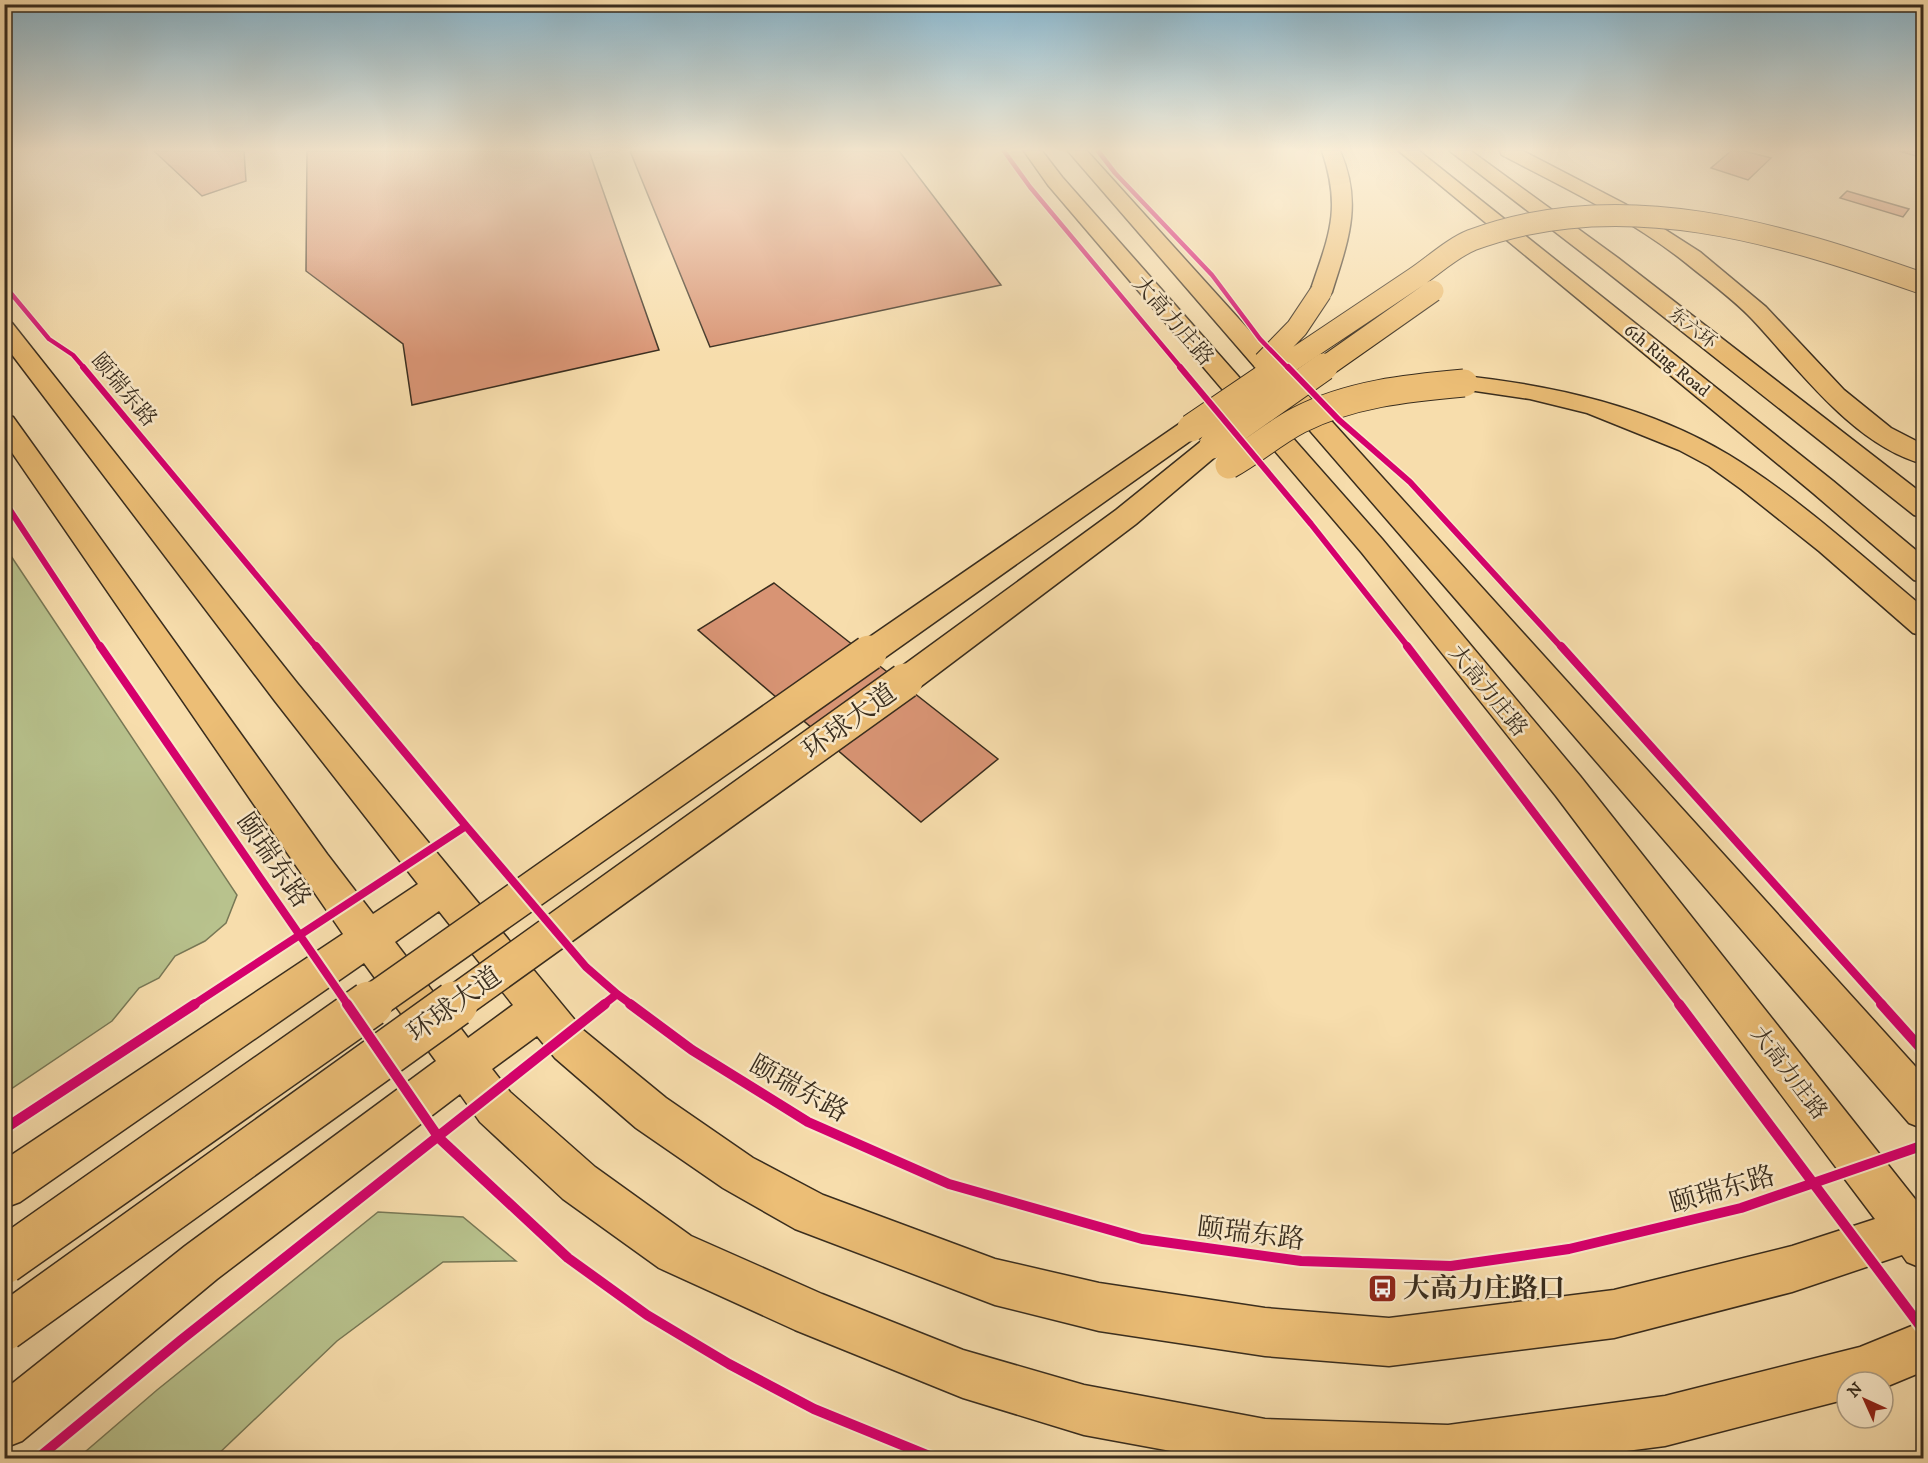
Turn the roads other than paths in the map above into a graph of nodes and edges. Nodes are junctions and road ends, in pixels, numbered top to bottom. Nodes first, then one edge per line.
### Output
1 (1088, 219) edge
2 (1137, 219) edge
3 (1344, 219) edge
4 (1492, 219) edge
5 (1551, 219) edge
6 (1551, 219) edge
7 (1635, 219) edge
8 (1676, 219) edge
9 (1923, 284) edge
10 (1923, 297) edge
11 (4, 328) edge
12 (4, 422) edge
13 (1191, 428) junction
14 (1221, 455) junction
15 (1923, 456) edge
16 (1923, 509) edge
17 (1923, 573) edge
18 (1923, 625) edge
19 (443, 888) junction
20 (369, 938) junction
21 (541, 1009) junction
22 (464, 1066) junction
23 (1923, 1108) edge
24 (4, 1186) edge
25 (1919, 1234) edge
26 (4, 1261) edge
27 (4, 1328) edge
28 (1923, 1345) edge
29 (4, 1423) edge

1 - 25 main road, 大高力庄路
2 - 23 main road, 大高力庄路
3 - 13 main road, bridge
4 - 17 main road, 6th Ring Road
5 - 16 main road, 东六环
6 - 13 main road, bridge
7 - 15 main road
8 - 9 main road, bridge
10 - 14 main road, bridge
11 - 19 main road
12 - 20 main road, 颐瑞东路
13 - 26 main road, 环球大道, bridge
14 - 18 main road, bridge
14 - 27 main road, 环球大道, bridge
19 - 20 main road
19 - 21 main road
20 - 22 main road, 颐瑞东路
20 - 24 main road
21 - 22 main road
21 - 25 main road
22 - 28 main road, 颐瑞东路
22 - 29 main road

